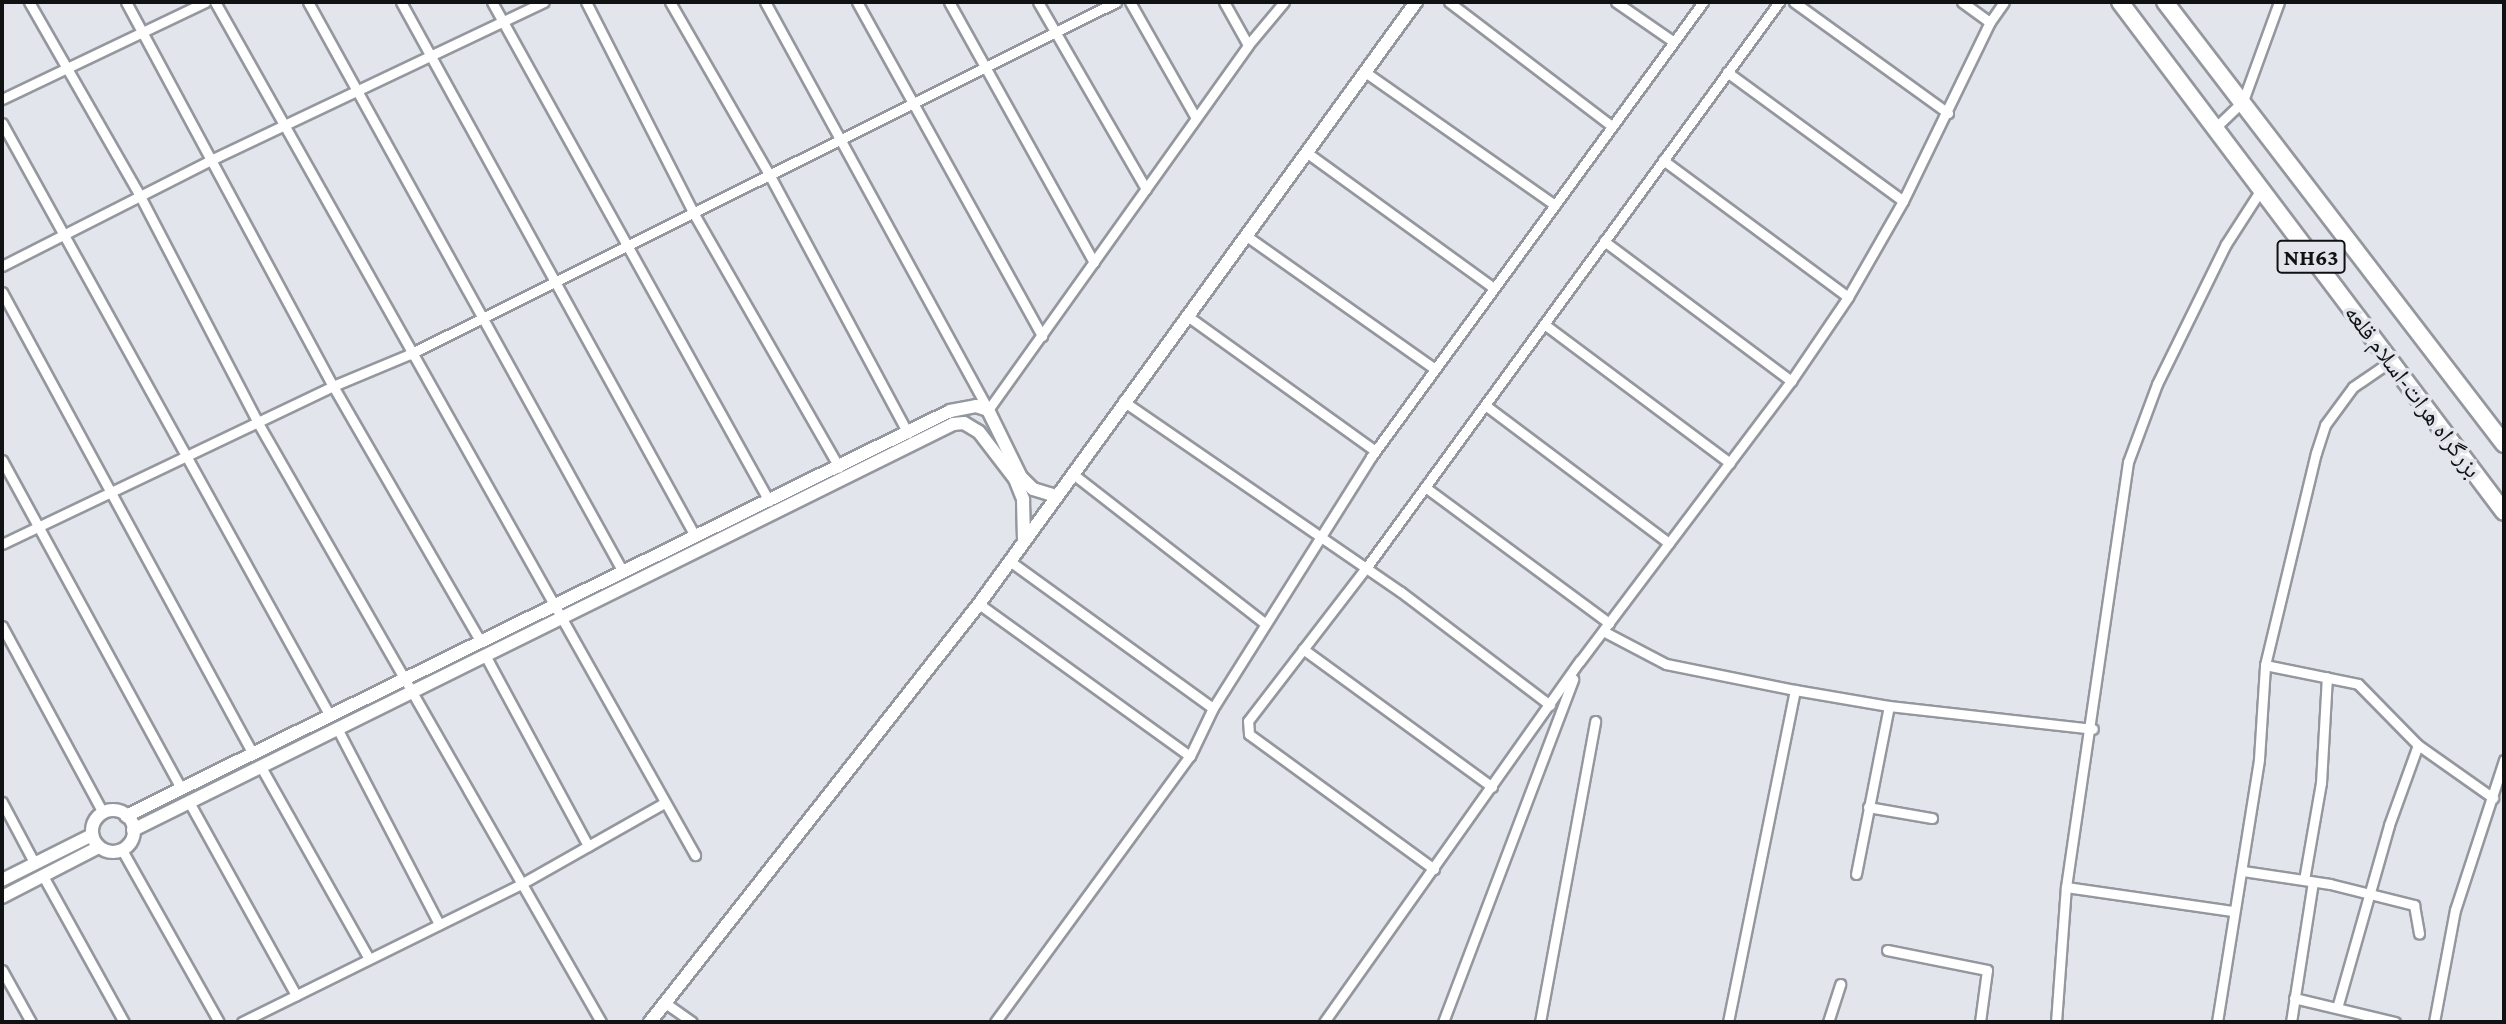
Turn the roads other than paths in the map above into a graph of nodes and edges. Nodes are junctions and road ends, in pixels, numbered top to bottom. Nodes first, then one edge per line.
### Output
1 (29, 2) edge
2 (126, 2) edge
3 (205, 2) edge
4 (215, 2) edge
5 (308, 2) edge
6 (401, 2) edge
7 (492, 2) edge
8 (544, 2) edge
9 (586, 2) edge
10 (670, 2) edge
11 (765, 2) edge
12 (857, 2) edge
13 (949, 2) edge
14 (1038, 2) edge
15 (1116, 2) edge
16 (1130, 2) edge
17 (1224, 2) edge
18 (1284, 2) edge
19 (1416, 2) edge
20 (1449, 2) edge
21 (1616, 2) edge
22 (1703, 2) edge
23 (1779, 2) edge
24 (1794, 2) edge
25 (1962, 2) edge
26 (2004, 2) edge
27 (2120, 2) edge
28 (2165, 2) edge
29 (2279, 2) edge
30 (504, 21) junction
31 (1990, 22) junction
32 (143, 30) junction
33 (1055, 33) junction
34 (1674, 42) junction
35 (1248, 45) junction
36 (431, 57) junction
37 (68, 68) junction
38 (985, 68) junction
39 (1365, 72) junction
40 (1727, 72) junction
41 (356, 93) junction
42 (2, 99) edge
43 (2243, 101) junction
44 (914, 105) junction
45 (1948, 113) junction
46 (1196, 118) junction
47 (2, 123) edge
48 (1612, 126) junction
49 (287, 127) junction
50 (2214, 129) junction
51 (843, 141) junction
52 (1306, 152) junction
53 (214, 159) junction
54 (1663, 160) junction
55 (770, 176) junction
56 (1146, 189) junction
57 (2260, 191) junction
58 (140, 196) junction
59 (1903, 201) junction
60 (1555, 205) junction
61 (695, 214) junction
62 (1245, 235) junction
63 (61, 236) junction
64 (1604, 241) junction
65 (625, 248) junction
66 (1094, 262) junction
67 (2, 267) edge
68 (555, 282) junction
69 (1494, 288) junction
70 (2, 292) edge
71 (1848, 297) junction
72 (1186, 315) junction
73 (483, 318) junction
74 (1544, 324) junction
75 (1042, 336) junction
76 (410, 354) junction
77 (2391, 361) junction
78 (1435, 369) junction
79 (1791, 381) junction
80 (333, 386) junction
81 (1123, 401) junction
82 (1485, 405) junction
83 (988, 410) junction
84 (258, 423) junction
85 (908, 433) junction
86 (2504, 444) edge
87 (1375, 451) junction
88 (185, 459) junction
89 (2, 460) edge
90 (1730, 463) junction
91 (839, 467) junction
92 (1073, 474) junction
93 (1425, 487) junction
94 (114, 494) junction
95 (1056, 496) junction
96 (769, 501) junction
97 (2504, 512) edge
98 (39, 526) junction
99 (695, 536) junction
100 (1321, 536) junction
101 (1024, 542) junction
102 (1669, 543) junction
103 (2, 544) edge
104 (1011, 562) junction
105 (1366, 568) junction
106 (622, 570) junction
107 (979, 604) junction
108 (553, 606) junction
109 (560, 619) junction
110 (1266, 624) junction
111 (2, 626) edge
112 (1606, 627) junction
113 (481, 642) junction
114 (1303, 649) junction
115 (486, 657) junction
116 (1580, 661) junction
117 (2265, 665) junction
118 (2327, 677) junction
119 (403, 681) junction
120 (1795, 690) junction
121 (411, 695) junction
122 (1550, 705) junction
123 (1889, 706) junction
124 (1213, 708) junction
125 (330, 716) junction
126 (1595, 721) dead end
127 (2093, 729) junction
128 (338, 730) junction
129 (2418, 745) junction
130 (253, 754) junction
131 (1191, 757) junction
132 (2504, 760) edge
133 (261, 767) junction
134 (1492, 787) junction
135 (181, 788) junction
136 (2493, 798) junction
137 (2, 802) edge
138 (189, 802) junction
139 (664, 803) junction
140 (1868, 807) junction
141 (103, 813) junction
142 (126, 816) junction
143 (1932, 818) dead end
144 (133, 830) junction
145 (92, 835) junction
146 (588, 846) junction
147 (99, 847) junction
148 (122, 850) junction
149 (695, 855) dead end
150 (35, 864) junction
151 (1434, 869) junction
152 (2243, 871) junction
153 (1856, 874) dead end
154 (43, 876) junction
155 (2, 880) edge
156 (2309, 881) junction
157 (521, 884) junction
158 (2066, 887) junction
159 (2368, 896) junction
160 (2, 897) edge
161 (2232, 911) junction
162 (439, 924) junction
163 (2419, 934) dead end
164 (1887, 950) dead end
165 (369, 959) junction
166 (2, 970) edge
167 (1840, 984) dead end
168 (296, 995) junction
169 (2294, 998) junction
170 (668, 1005) junction
171 (2337, 1008) junction
172 (31, 1022) edge
173 (124, 1022) edge
174 (219, 1022) edge
175 (242, 1022) edge
176 (601, 1022) edge
177 (650, 1022) edge
178 (692, 1022) edge
179 (995, 1022) edge
180 (1325, 1022) edge
181 (1443, 1022) edge
182 (1540, 1022) edge
183 (1728, 1022) edge
184 (1828, 1022) edge
185 (1980, 1022) edge
186 (2056, 1022) edge
187 (2217, 1022) edge
188 (2291, 1022) edge
189 (2395, 1022) edge
190 (2434, 1022) edge

1 - 37 street
2 - 32 street
3 - 32 street
4 - 49 street
5 - 41 street
6 - 36 street
7 - 30 street
8 - 30 street
9 - 61 street
10 - 55 street
11 - 51 street
12 - 44 street
13 - 38 street
14 - 33 street
15 - 33 street
16 - 46 street
17 - 35 street
18 - 35 street
19 - 39 street
20 - 48 street
21 - 34 street
22 - 34 street
23 - 40 street
24 - 45 street
25 - 31 street
26 - 31 street
27 - 50 highway, بزرگراه هرات-اسلام قلعه / NH63
28 - 43 highway, بزرگراه هرات-اسلام قلعه / NH63
29 - 43 street
30 - 36 street
30 - 65 street
31 - 45 street
32 - 37 street
32 - 53 street
33 - 38 street
33 - 56 street
34 - 48 street
35 - 46 street
36 - 41 street
36 - 68 street
37 - 42 street
37 - 58 street
38 - 44 street
38 - 66 street
39 - 52 street
39 - 60 street
40 - 54 street
40 - 59 street
41 - 49 street
41 - 73 street
43 - 50 street
43 - 86 highway, بزرگراه هرات-اسلام قلعه / NH63
44 - 51 street
44 - 75 street
45 - 59 street
46 - 56 street
47 - 63 street
48 - 60 street
49 - 53 street
49 - 76 street
50 - 57 highway, بزرگراه هرات-اسلام قلعه / NH63
51 - 55 street
51 - 83 street
52 - 62 street
52 - 69 street
53 - 58 street
53 - 80 street
54 - 64 street
54 - 71 street
55 - 61 street
55 - 85 street
56 - 66 street
57 - 77 highway, بزرگراه هرات-اسلام قلعه / NH63
57 - 127 street
58 - 63 street
58 - 84 street
59 - 71 street
60 - 69 street
61 - 65 street
61 - 91 street
62 - 72 street
62 - 78 street
63 - 67 street
63 - 88 street
64 - 74 street
64 - 79 street
65 - 68 street
65 - 96 street
66 - 75 street
68 - 73 street
68 - 99 street
69 - 78 street
70 - 94 street
71 - 79 street
72 - 81 street
72 - 87 street
73 - 76 street
73 - 106 street
74 - 82 street
74 - 90 street
75 - 83 street
76 - 80 street
76 - 108 street
77 - 97 highway, بزرگراه هرات-اسلام قلعه / NH63
77 - 117 street
78 - 87 street
79 - 90 street
80 - 84 street
80 - 113 street
81 - 92 street
81 - 100 street
82 - 93 street
82 - 102 street
83 - 85 street
83 - 95 street
84 - 88 street
84 - 119 street
85 - 91 street
87 - 100 street
88 - 94 street
88 - 125 street
89 - 98 street
90 - 102 street
91 - 96 street
92 - 95 street
92 - 110 street
93 - 105 street
93 - 112 street
94 - 98 street
94 - 130 street
95 - 101 street
96 - 99 street
98 - 103 street
98 - 135 street
99 - 106 street
100 - 105 street
100 - 110 street
101 - 104 street
101 - 109 street
102 - 112 street
104 - 107 street
104 - 124 street
105 - 114 street
105 - 122 street
106 - 108 street
107 - 131 street
107 - 170 street
108 - 109 street
108 - 113 street
109 - 115 street
109 - 139 street
110 - 124 street
111 - 141 street
112 - 116 street
112 - 120 street
113 - 119 street
114 - 134 street
114 - 151 street
115 - 121 street
115 - 146 street
116 - 122 street
116 - 181 street
117 - 118 street
117 - 152 street
118 - 129 street
118 - 156 street
119 - 121 street
119 - 125 street
120 - 123 street
120 - 183 street
121 - 128 street
121 - 157 street
122 - 134 street
123 - 127 street
123 - 140 street
124 - 131 street
125 - 130 street
126 - 182 street
127 - 158 street
128 - 133 street
128 - 162 street
129 - 136 street
129 - 159 street
130 - 135 street
131 - 179 street
132 - 136 street
133 - 138 street
133 - 165 street
134 - 151 street
135 - 142 street
136 - 190 street
137 - 150 street
138 - 144 street
138 - 168 street
139 - 146 street
139 - 149 street
140 - 143 street
140 - 153 street
141 - 142 street
141 - 145 street
142 - 144 street
144 - 148 street
145 - 147 street
145 - 150 street
146 - 157 street
147 - 148 street
147 - 154 street
148 - 174 street
150 - 155 street
151 - 180 street
152 - 156 street
152 - 161 street
154 - 160 street
154 - 173 street
156 - 159 street
156 - 169 street
157 - 162 street
157 - 176 street
158 - 161 street
158 - 186 street
159 - 163 street
159 - 171 street
161 - 187 street
162 - 165 street
164 - 185 street
165 - 168 street
166 - 172 street
167 - 184 street
168 - 175 street
169 - 171 street
169 - 188 street
170 - 177 street
170 - 178 street
171 - 189 street

